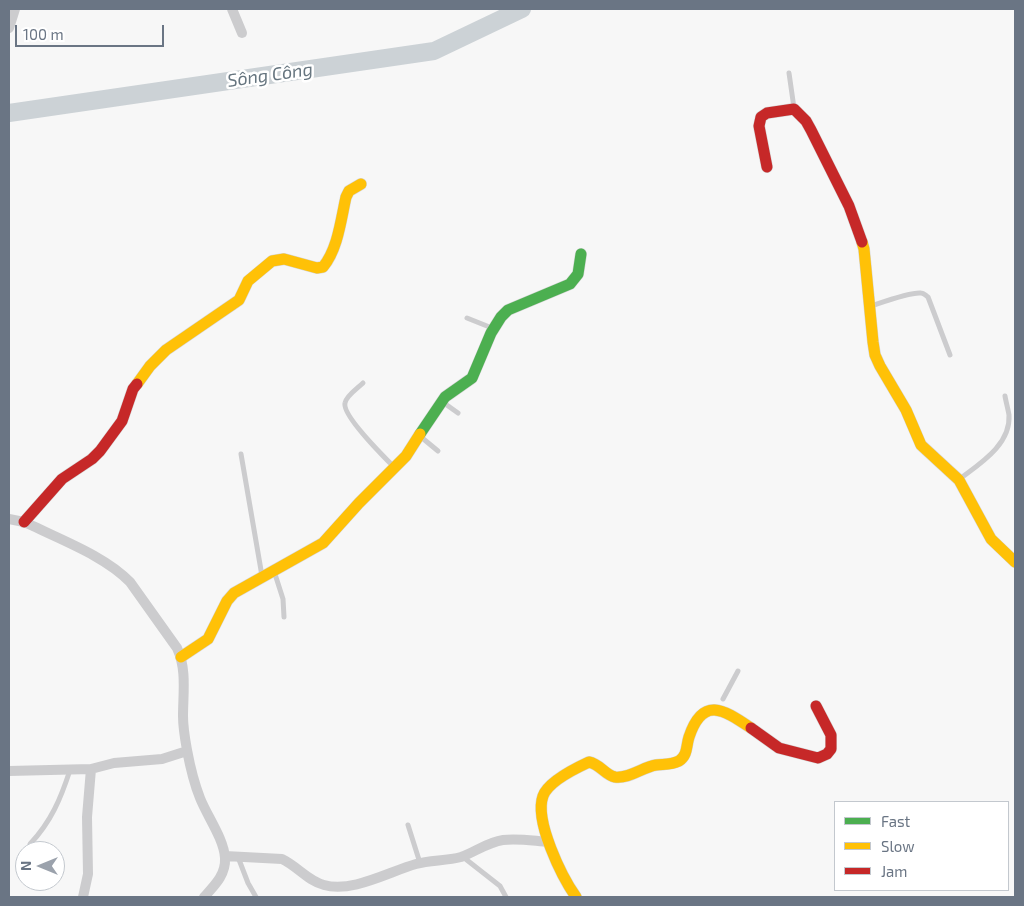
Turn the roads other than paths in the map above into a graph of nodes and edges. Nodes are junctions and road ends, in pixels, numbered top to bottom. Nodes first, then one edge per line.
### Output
1 (15, 9) edge
2 (232, 9) edge
3 (9, 28) edge
4 (242, 33) dead end
5 (789, 73) dead end
6 (794, 109) junction
7 (767, 167) dead end
8 (361, 184) dead end
9 (581, 254) dead end
10 (870, 306) junction
11 (467, 318) dead end
12 (494, 329) junction
13 (950, 356) dead end
14 (363, 383) dead end
15 (1005, 396) dead end
16 (442, 401) junction
17 (458, 413) dead end
18 (420, 437) junction
19 (438, 451) dead end
20 (241, 454) dead end
21 (394, 468) junction
22 (959, 480) junction
23 (9, 519) edge
24 (24, 522) junction
25 (1015, 562) edge
26 (274, 570) junction
27 (263, 576) junction
28 (284, 617) dead end
29 (181, 657) junction
30 (738, 671) dead end
31 (720, 705) junction
32 (816, 706) dead end
33 (187, 751) junction
34 (91, 769) junction
35 (70, 770) junction
36 (9, 771) edge
37 (408, 825) dead end
38 (33, 841) edge
39 (549, 842) junction
40 (225, 856) junction
41 (462, 856) junction
42 (238, 857) junction
43 (420, 863) junction
44 (83, 897) edge
45 (204, 897) edge
46 (256, 897) edge
47 (506, 897) edge
48 (576, 897) edge

1 - 3 street
2 - 4 street
5 - 6 lane
6 - 7 street
6 - 10 street
8 - 24 street
9 - 12 street
10 - 13 lane
10 - 22 street
11 - 12 lane
12 - 16 street
14 - 21 lane
15 - 22 lane
16 - 17 lane
16 - 18 street
18 - 19 lane
18 - 21 street
20 - 27 lane
21 - 26 street
22 - 25 street
23 - 24 street
24 - 29 street
26 - 27 street
26 - 28 lane
27 - 29 street
29 - 33 street
30 - 31 lane
31 - 32 street
31 - 39 street
33 - 34 street
33 - 40 street
34 - 35 street
34 - 44 street
35 - 36 street
35 - 38 lane
37 - 43 lane
39 - 41 street
39 - 48 street
40 - 42 street
40 - 45 street
41 - 43 street
41 - 47 lane
42 - 43 street
42 - 46 lane

